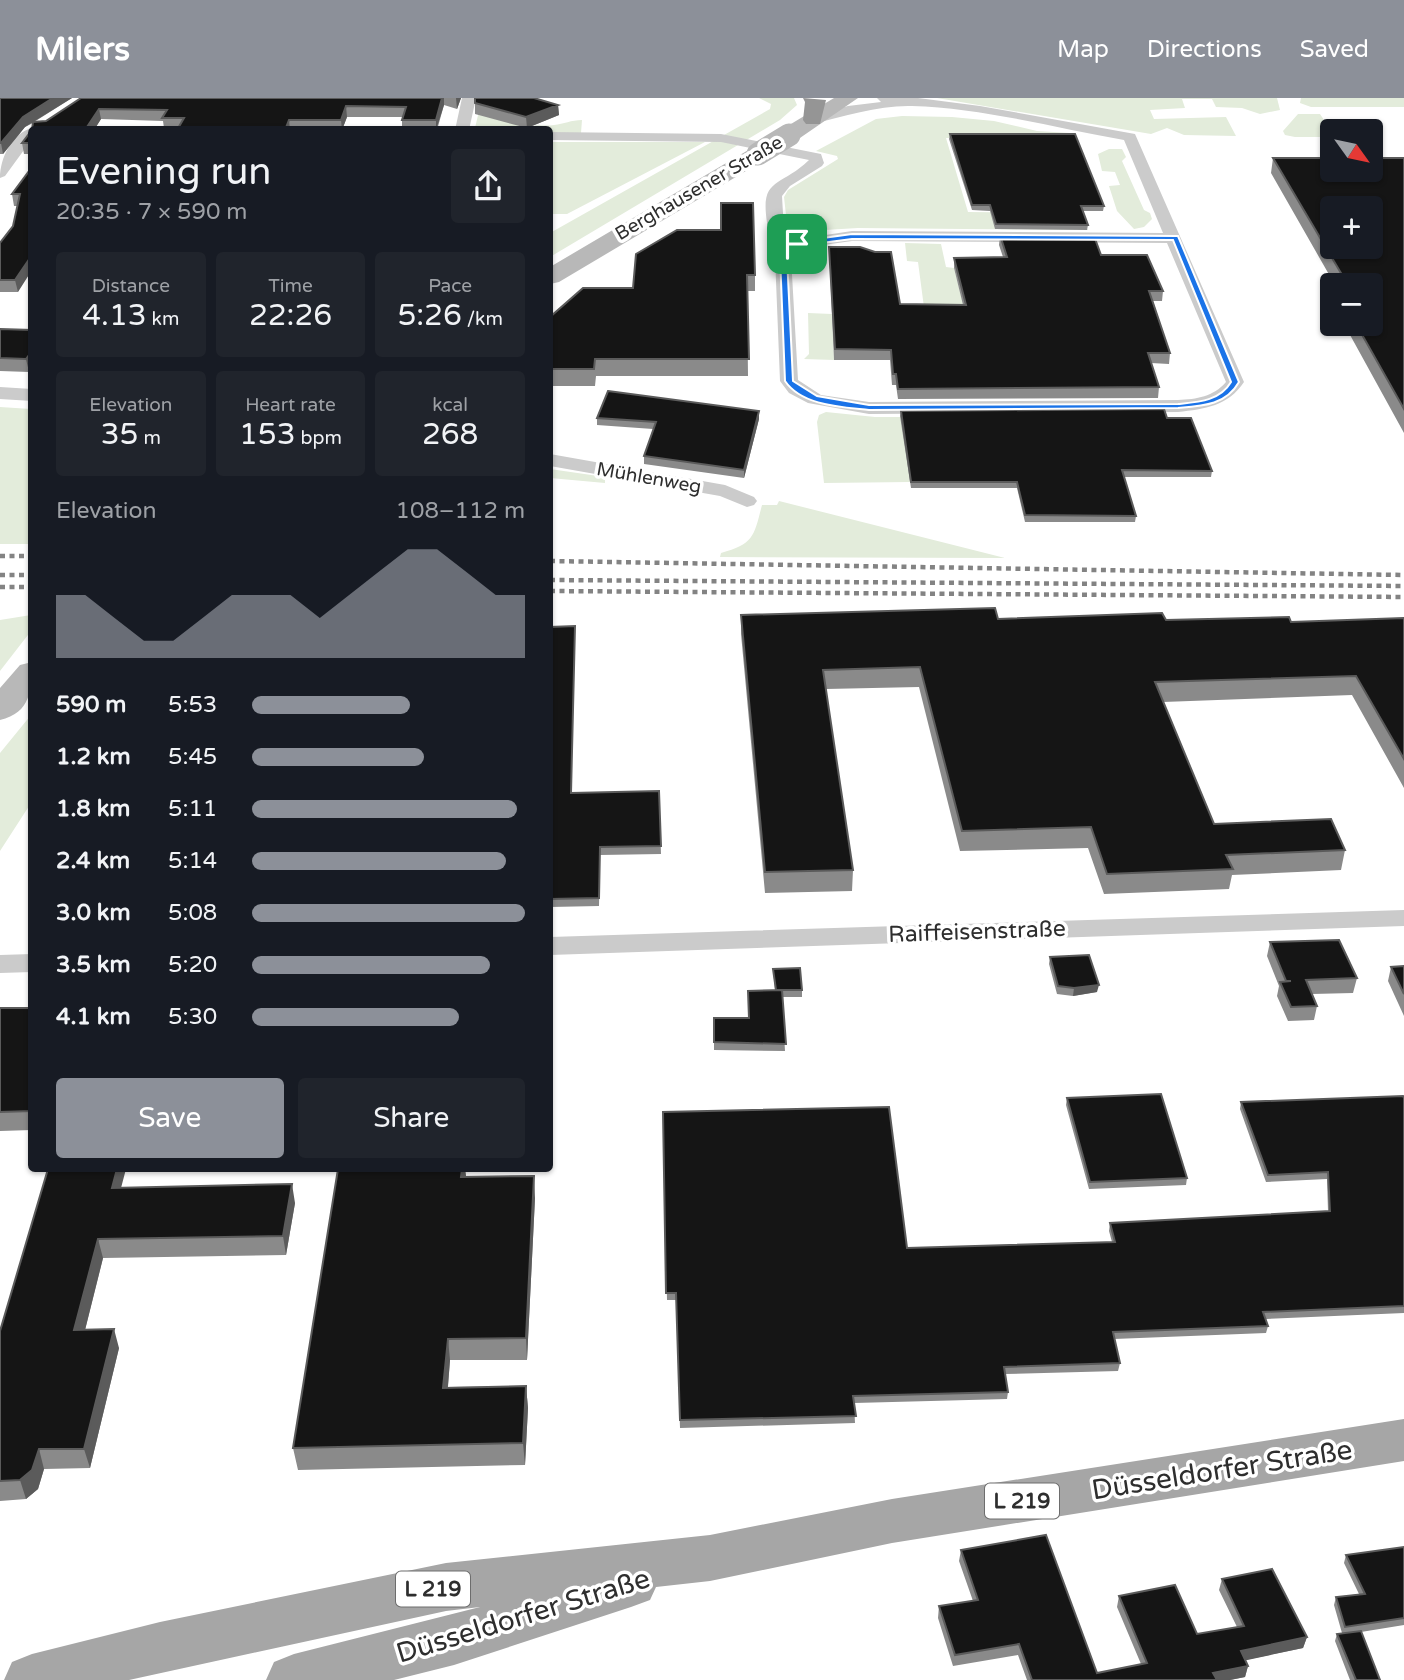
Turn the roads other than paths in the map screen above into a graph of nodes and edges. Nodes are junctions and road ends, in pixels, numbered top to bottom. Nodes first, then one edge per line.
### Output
1 (469, 98) edge
2 (813, 98) edge
3 (848, 98) edge
4 (884, 98) edge
5 (922, 101) edge
6 (980, 110) joint
7 (813, 120) junction
8 (462, 126) edge
9 (28, 133) edge
10 (553, 136) edge
11 (0, 137) edge
12 (28, 139) edge
13 (0, 173) edge
14 (1175, 238) junction
15 (797, 244) junction
16 (553, 274) edge
17 (0, 393) edge
18 (28, 395) edge
19 (553, 461) edge
20 (747, 501) dead end
21 (28, 677) edge
22 (0, 710) edge
23 (1404, 918) edge
24 (553, 946) edge
25 (28, 963) edge
26 (0, 964) edge
27 (1404, 1440) edge
28 (710, 1558) junction
29 (32, 1680) edge
30 (294, 1680) edge

1 - 8 street
2 - 7 highway
3 - 7 main road, Berghausener Straße
4 - 5 street
5 - 6 street
5 - 7 street
6 - 14 street
7 - 16 main road, Berghausener Straße, bridge
9 - 11 street
10 - 15 street
12 - 13 street
14 - 15 street
14 - 15 street
17 - 18 street
19 - 20 street, Mühlenweg
21 - 22 main road
23 - 24 street, Raiffeisenstraße
25 - 26 street
27 - 28 main road, Düsseldorfer Straße / L 219
28 - 29 main road, Düsseldorfer Straße / L 219
28 - 30 main road, Düsseldorfer Straße / L 219

